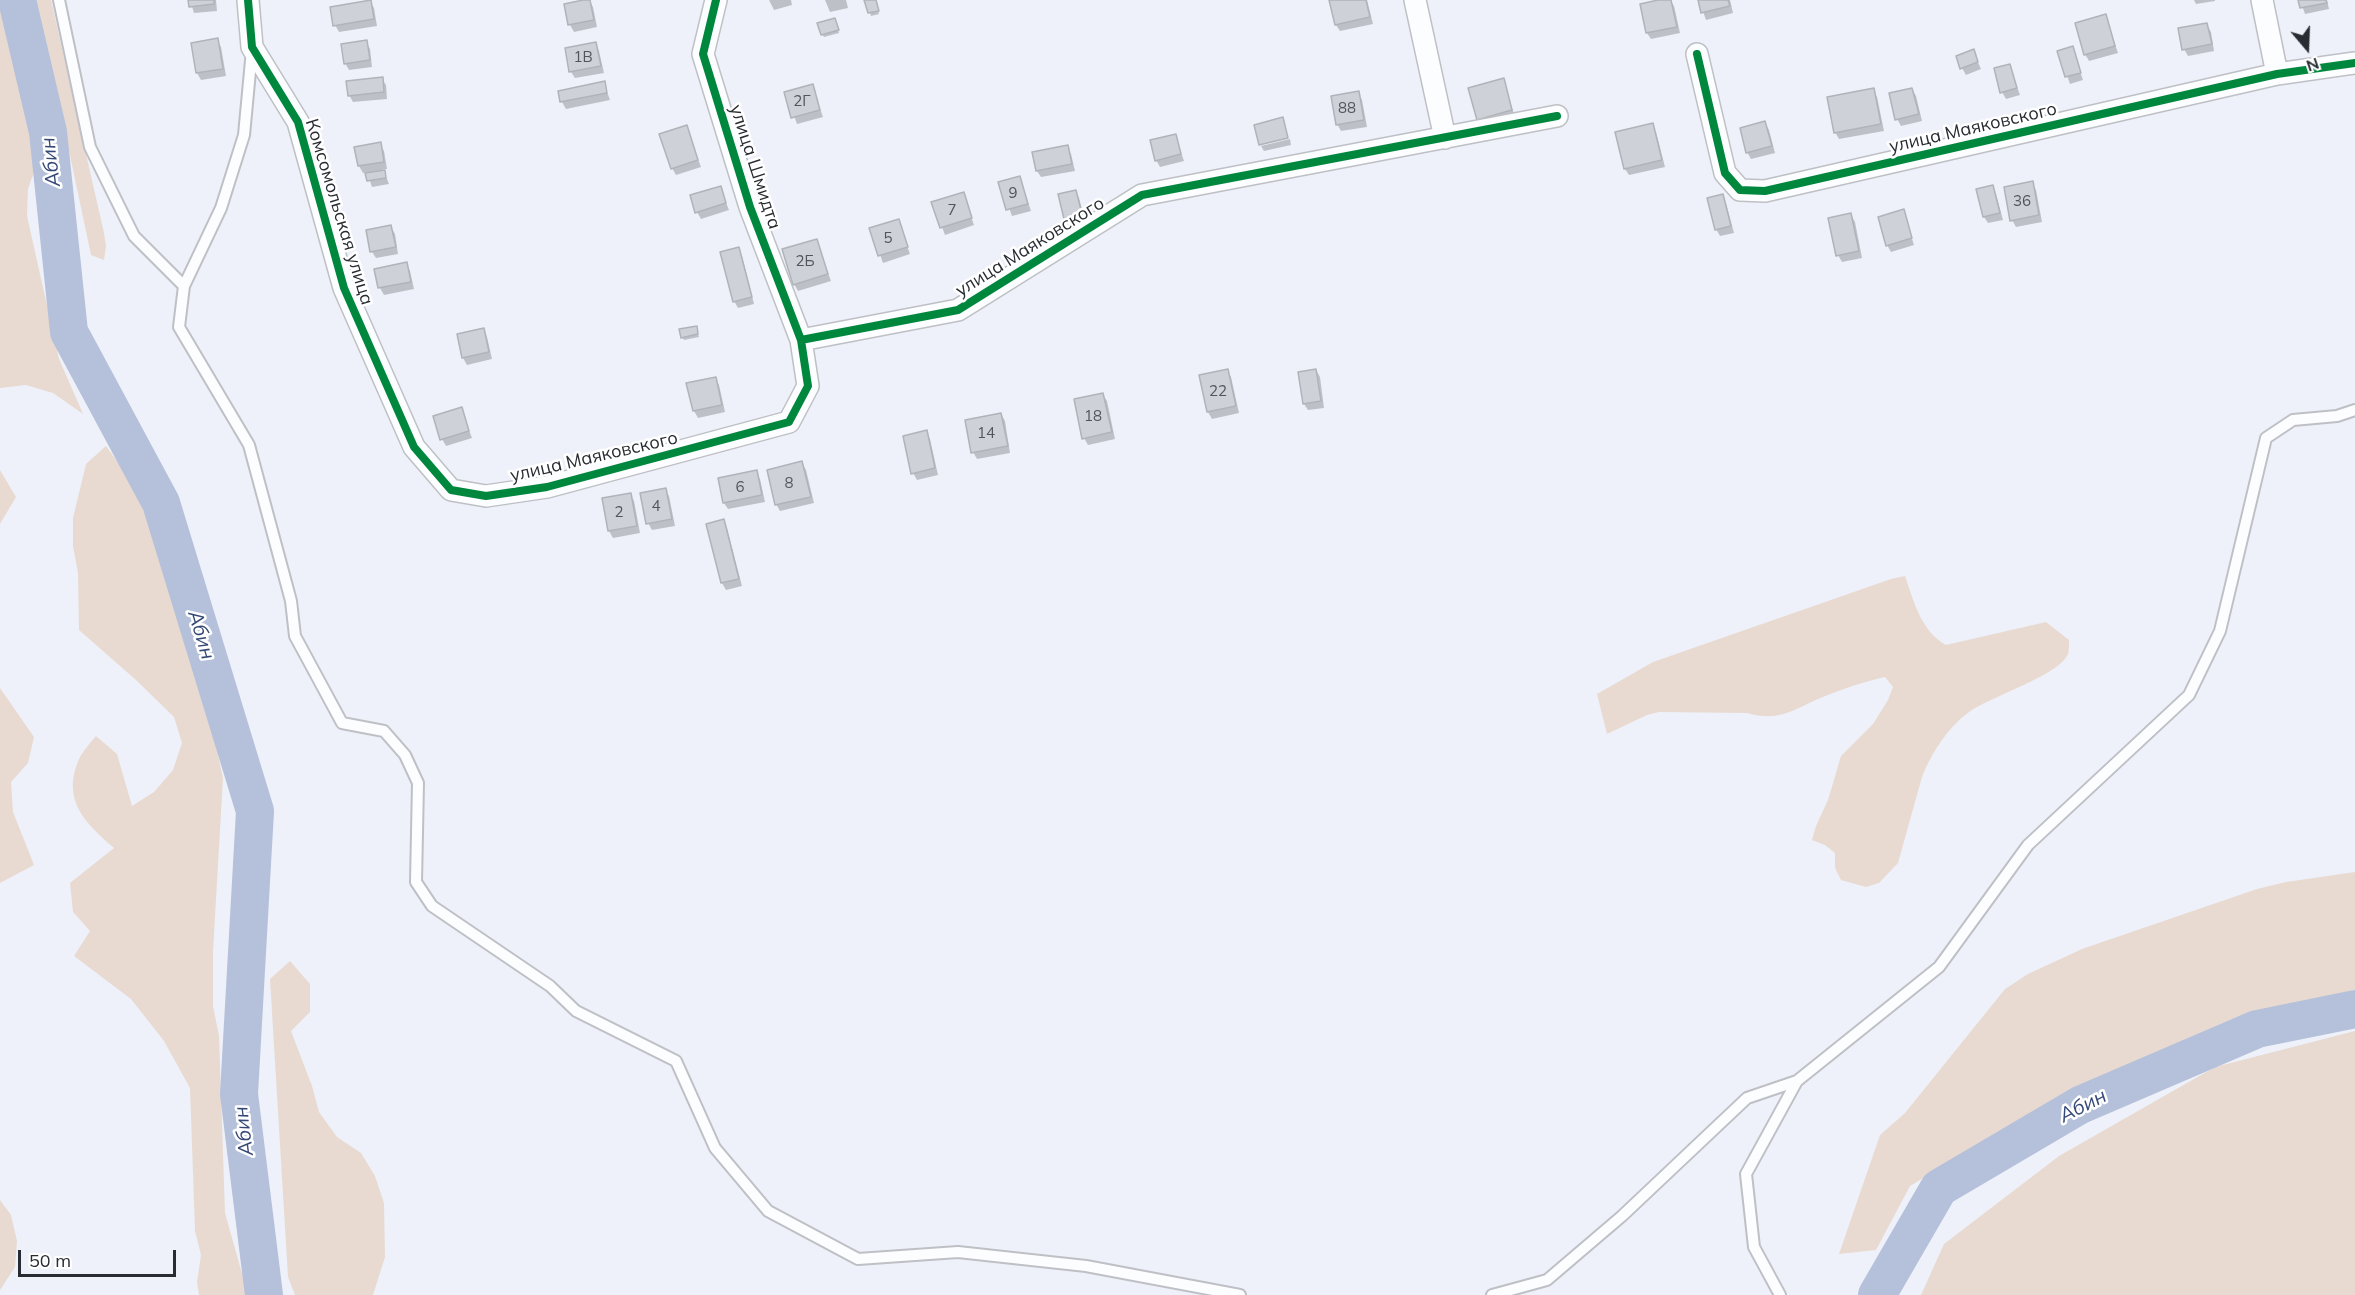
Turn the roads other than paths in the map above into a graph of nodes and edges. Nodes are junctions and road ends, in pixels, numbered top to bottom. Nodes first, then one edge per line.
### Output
1 (59, 0) edge
2 (248, 0) edge
3 (716, 0) edge
4 (1415, 0) edge
5 (2262, 0) edge
6 (252, 47) junction
7 (1697, 54) dead end
8 (2355, 63) edge
9 (2277, 74) junction
10 (1557, 116) dead end
11 (1445, 138) junction
12 (184, 286) junction
13 (801, 340) junction
14 (2355, 410) edge
15 (451, 490) joint
16 (1797, 1081) junction
17 (1240, 1295) edge
18 (1492, 1295) edge
19 (1780, 1295) edge

1 - 12 lane
2 - 6 street, Комсомольская улица
3 - 13 street, улица Шмидта
4 - 11 street
5 - 9 street
6 - 12 lane
6 - 15 street, Комсомольская улица
7 - 9 street, улица Маяковского
8 - 9 street, улица Маяковского
10 - 11 street, улица Маяковского
11 - 13 street, улица Маяковского
12 - 17 lane
13 - 15 street, улица Маяковского
14 - 16 lane
16 - 18 lane
16 - 19 lane

